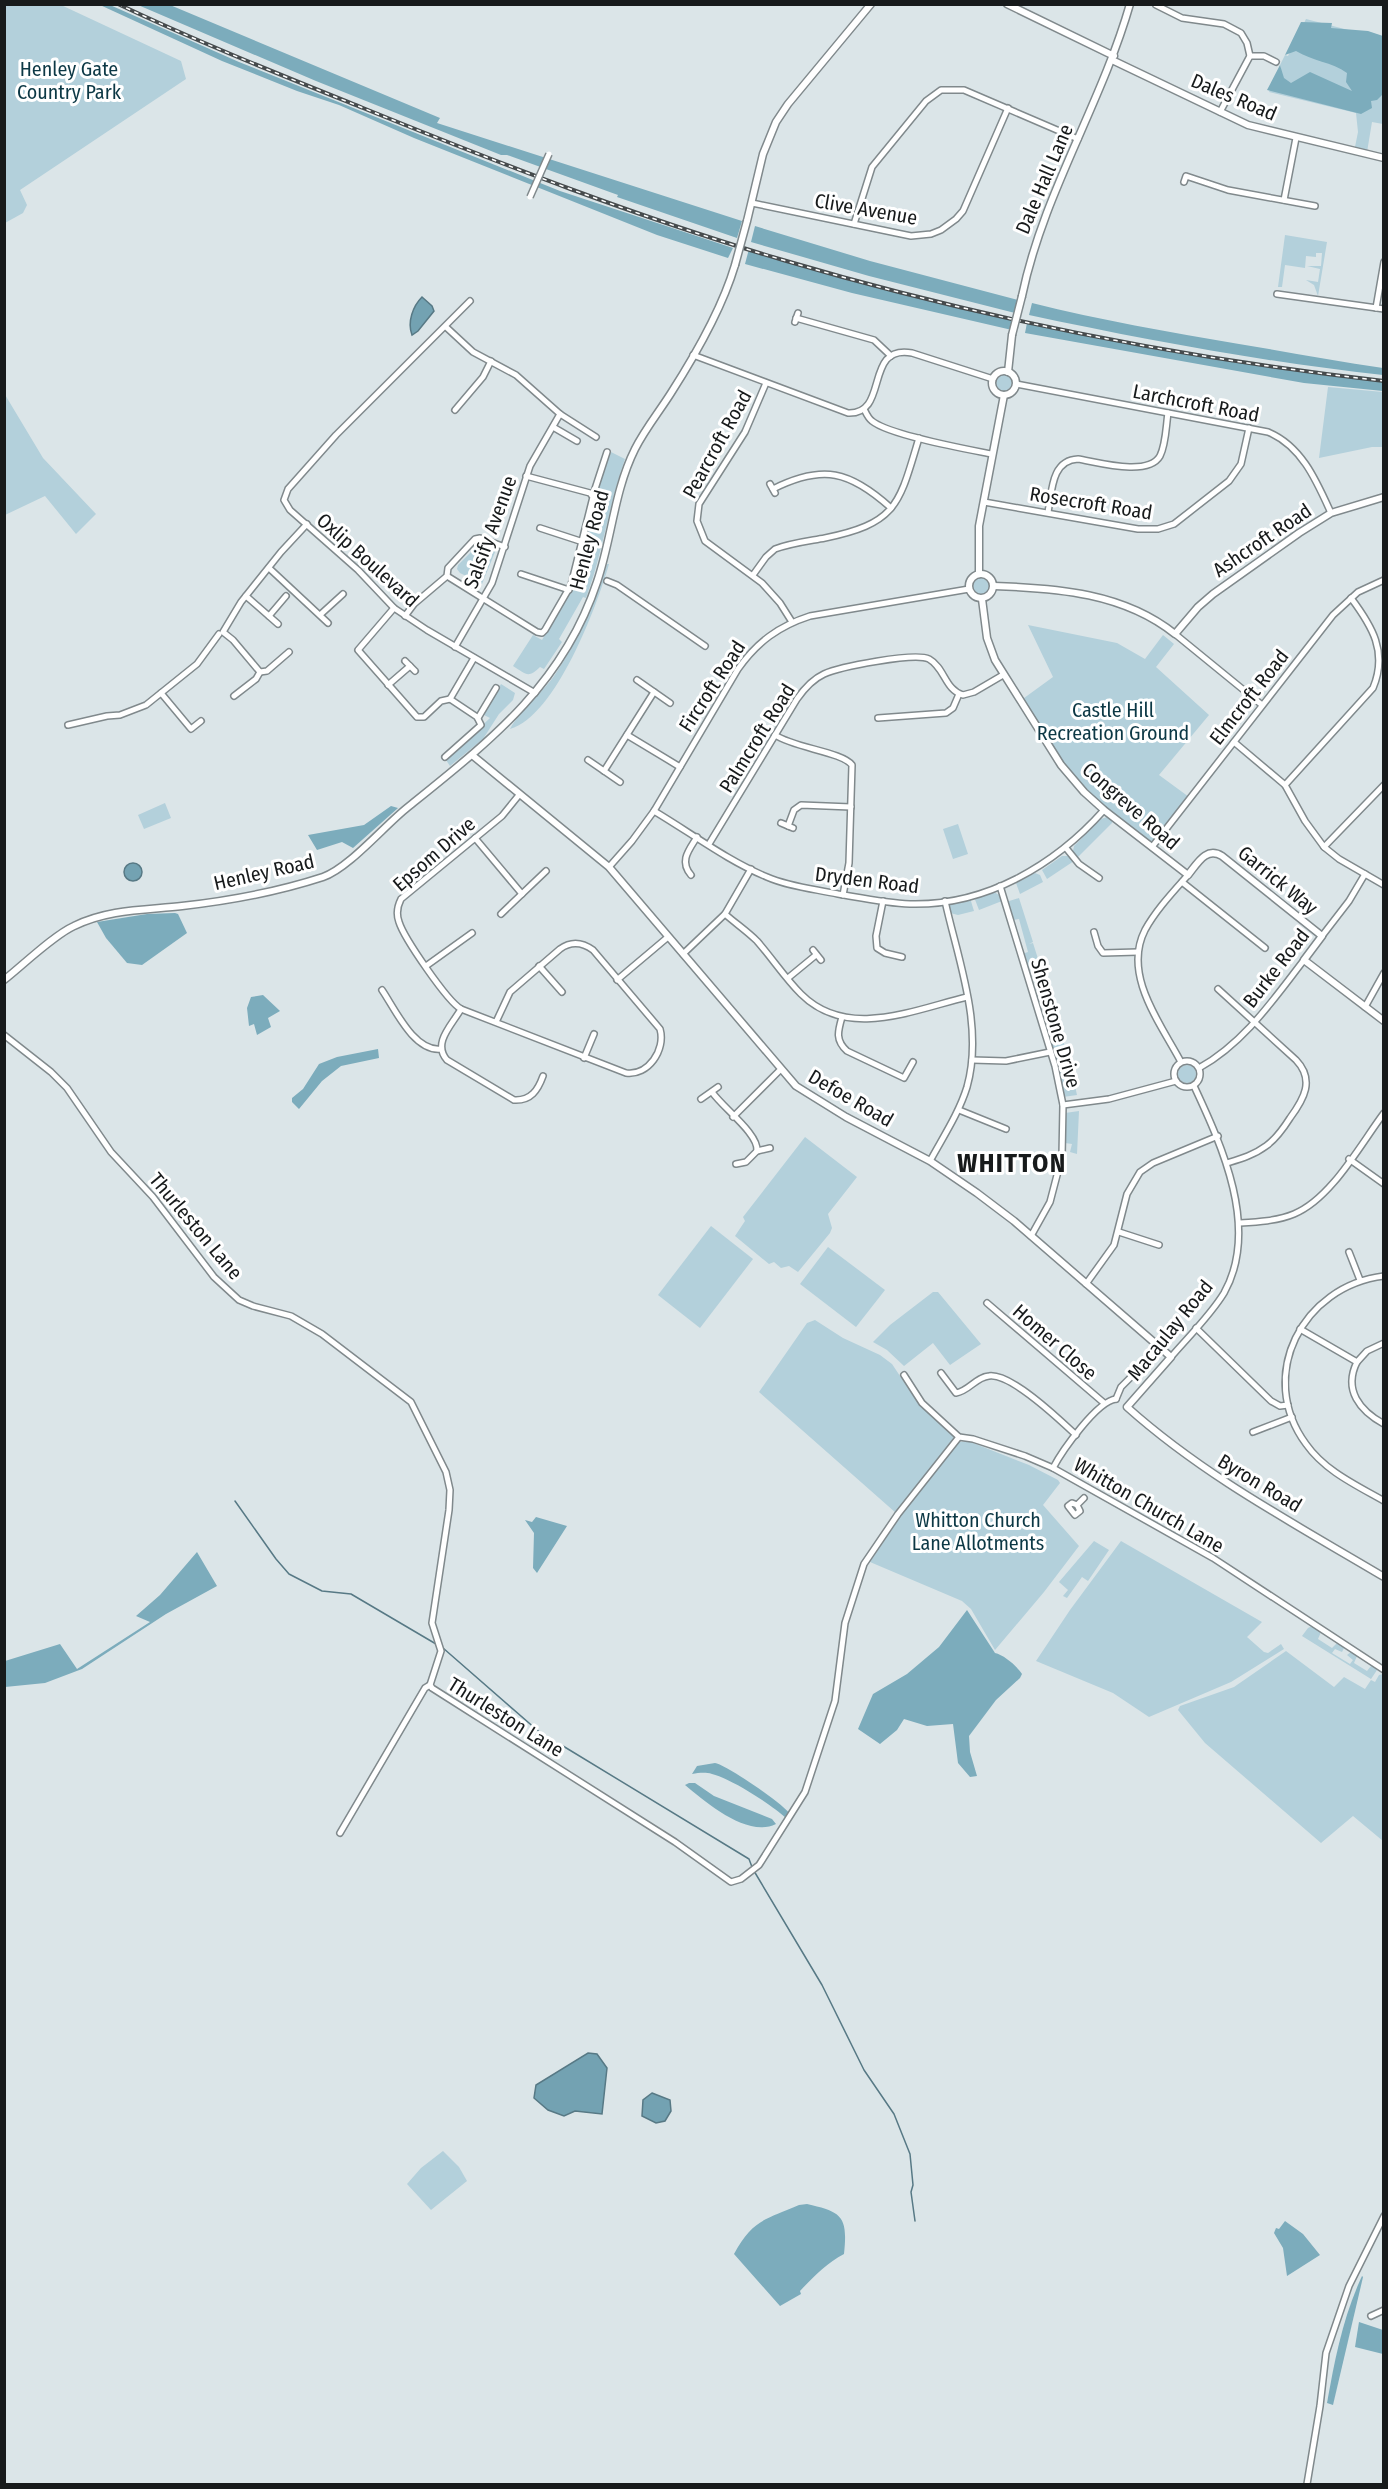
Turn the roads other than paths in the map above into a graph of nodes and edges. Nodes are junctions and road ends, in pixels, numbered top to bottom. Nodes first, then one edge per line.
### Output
1 (871, 4) edge
2 (1006, 4) edge
3 (1130, 4) edge
4 (1156, 6) edge
5 (1250, 56) junction
6 (1113, 58) junction
7 (1275, 62) dead end
8 (1008, 108) junction
9 (1220, 112) junction
10 (1296, 138) junction
11 (1078, 139) junction
12 (549, 154) dead end
13 (1383, 158) edge
14 (1184, 182) dead end
15 (530, 197) dead end
16 (1284, 200) junction
17 (752, 203) junction
18 (1315, 206) dead end
19 (854, 224) junction
20 (1383, 262) edge
21 (1277, 294) dead end
22 (470, 301) dead end
23 (1376, 308) junction
24 (1383, 309) edge
25 (797, 318) dead end
26 (446, 327) junction
27 (693, 355) junction
28 (891, 356) junction
29 (491, 361) junction
30 (1008, 372) junction
31 (993, 379) junction
32 (766, 383) junction
33 (1016, 384) junction
34 (1004, 395) junction
35 (864, 409) junction
36 (455, 410) dead end
37 (1168, 413) junction
38 (560, 414) junction
39 (553, 427) junction
40 (1249, 428) junction
41 (596, 437) dead end
42 (919, 438) junction
43 (577, 441) dead end
44 (607, 452) dead end
45 (991, 454) junction
46 (526, 476) junction
47 (773, 488) dead end
48 (593, 495) junction
49 (1383, 497) edge
50 (984, 502) junction
51 (891, 508) junction
52 (1048, 512) junction
53 (1331, 513) junction
54 (307, 524) junction
55 (540, 528) dead end
56 (583, 542) junction
57 (505, 547) junction
58 (268, 568) junction
59 (521, 574) dead end
60 (979, 574) junction
61 (753, 575) junction
62 (447, 576) junction
63 (1383, 580) edge
64 (607, 581) dead end
65 (994, 586) junction
66 (969, 589) junction
67 (569, 590) junction
68 (343, 594) dead end
69 (246, 596) junction
70 (286, 596) dead end
71 (1351, 598) junction
72 (982, 599) junction
73 (483, 600) junction
74 (394, 608) junction
75 (321, 614) junction
76 (269, 616) junction
77 (405, 616) junction
78 (792, 622) junction
79 (328, 623) dead end
80 (278, 624) dead end
81 (221, 633) junction
82 (1175, 634) junction
83 (705, 646) dead end
84 (455, 647) junction
85 (289, 652) dead end
86 (474, 658) junction
87 (405, 661) dead end
88 (410, 666) junction
89 (415, 671) dead end
90 (260, 672) junction
91 (1003, 675) junction
92 (637, 680) dead end
93 (388, 685) junction
94 (496, 688) dead end
95 (654, 692) junction
96 (161, 693) junction
97 (535, 693) junction
98 (959, 694) junction
99 (234, 696) dead end
100 (450, 699) junction
101 (670, 703) dead end
102 (1262, 705) junction
103 (478, 718) junction
104 (878, 718) dead end
105 (201, 721) dead end
106 (68, 725) dead end
107 (627, 735) junction
108 (775, 735) junction
109 (1234, 742) junction
110 (472, 755) junction
111 (445, 757) dead end
112 (588, 760) dead end
113 (680, 767) junction
114 (604, 771) junction
115 (620, 782) dead end
116 (1285, 785) junction
117 (1383, 785) edge
118 (519, 795) junction
119 (851, 807) junction
120 (1104, 810) junction
121 (654, 811) junction
122 (787, 826) dead end
123 (697, 837) junction
124 (475, 838) junction
125 (709, 844) junction
126 (1152, 847) junction
127 (1324, 847) junction
128 (1066, 848) junction
129 (609, 867) junction
130 (751, 869) junction
131 (546, 871) dead end
132 (1365, 874) junction
133 (1188, 875) junction
134 (691, 876) dead end
135 (1099, 878) dead end
136 (1182, 882) junction
137 (1383, 885) edge
138 (1000, 886) junction
139 (522, 894) junction
140 (843, 894) junction
141 (883, 901) junction
142 (945, 901) junction
143 (501, 914) dead end
144 (725, 914) junction
145 (1094, 932) dead end
146 (472, 934) dead end
147 (1322, 936) junction
148 (668, 937) junction
149 (1265, 948) dead end
150 (1138, 952) junction
151 (683, 954) junction
152 (817, 955) dead end
153 (902, 957) dead end
154 (1304, 960) junction
155 (426, 966) junction
156 (539, 966) junction
157 (1383, 973) edge
158 (788, 978) junction
159 (4, 980) edge
160 (617, 980) junction
161 (1218, 989) dead end
162 (562, 992) dead end
163 (967, 997) junction
164 (380, 1000) dead end
165 (1365, 1007) junction
166 (460, 1009) junction
167 (842, 1017) junction
168 (1383, 1021) edge
169 (496, 1022) junction
170 (1255, 1022) junction
171 (594, 1034) dead end
172 (4, 1035) edge
173 (441, 1049) junction
174 (1050, 1052) junction
175 (584, 1058) junction
176 (972, 1060) junction
177 (913, 1062) dead end
178 (1181, 1062) junction
179 (1199, 1068) junction
180 (780, 1070) junction
181 (543, 1076) dead end
182 (1176, 1080) junction
183 (540, 1084) junction
184 (1194, 1086) junction
185 (548, 1088) dead end
186 (718, 1088) dead end
187 (712, 1092) junction
188 (701, 1099) dead end
189 (1063, 1105) junction
190 (958, 1110) junction
191 (1383, 1113) edge
192 (733, 1117) junction
193 (1006, 1129) dead end
194 (1218, 1136) junction
195 (770, 1148) dead end
196 (758, 1151) junction
197 (1349, 1160) junction
198 (930, 1161) junction
199 (1227, 1163) junction
200 (736, 1164) dead end
201 (1383, 1184) edge
202 (1239, 1223) junction
203 (1119, 1232) junction
204 (1031, 1236) junction
205 (1159, 1245) dead end
206 (1349, 1252) dead end
207 (1383, 1276) edge
208 (1360, 1280) junction
209 (1086, 1284) junction
210 (987, 1303) dead end
211 (1196, 1328) junction
212 (1300, 1329) junction
213 (1383, 1343) edge
214 (1171, 1357) junction
215 (1357, 1362) junction
216 (1137, 1371) dead end
217 (941, 1373) dead end
218 (904, 1376) dead end
219 (1116, 1399) junction
220 (1104, 1403) junction
221 (1288, 1405) junction
222 (1127, 1407) junction
223 (1292, 1417) junction
224 (1383, 1424) edge
225 (1253, 1432) dead end
226 (1076, 1435) junction
227 (959, 1437) junction
228 (1053, 1468) junction
229 (1084, 1498) dead end
230 (1383, 1501) edge
231 (1077, 1505) dead end
232 (1383, 1577) edge
233 (1383, 1670) edge
234 (430, 1685) junction
235 (340, 1833) dead end
236 (1383, 2216) edge
237 (1383, 2310) edge
238 (1371, 2316) dead end
239 (1307, 2484) edge

1 - 17 street, Henley Road
2 - 6 street, Dales Road
3 - 6 street, Dale Hall Lane
4 - 5 street
5 - 7 street
5 - 9 street
6 - 9 street, Dales Road
6 - 11 street, Dale Hall Lane
8 - 11 street
8 - 19 street, Clive Avenue
8 - 19 street
9 - 10 street, Dales Road
10 - 13 street, Dales Road
10 - 16 street
11 - 30 street, Dale Hall Lane, bridge
12 - 15 street, bridge
14 - 16 street
16 - 18 street
17 - 19 street, Clive Avenue
17 - 27 street, Henley Road, bridge
20 - 23 street
21 - 23 street
22 - 26 street
23 - 24 street
25 - 28 street
26 - 29 street
26 - 54 street, Oxlip Boulevard
27 - 32 street
27 - 97 street, Henley Road
28 - 31 street
28 - 35 street
29 - 36 street
29 - 38 street
30 - 31 street
30 - 33 street
31 - 34 street
32 - 35 street
32 - 61 street, Pearcroft Road
33 - 34 street
33 - 37 street, Larchcroft Road
34 - 45 street
35 - 42 street
37 - 40 street, Larchcroft Road
37 - 52 street
38 - 39 street, Salsify Avenue
38 - 41 street
39 - 43 street
39 - 46 street, Salsify Avenue
40 - 52 street, Rosecroft Road
40 - 53 street, Larchcroft Road
42 - 45 street
42 - 51 street
44 - 48 street
45 - 50 street
46 - 48 street
46 - 57 street, Salsify Avenue
47 - 51 street
48 - 56 street
49 - 53 street, Ashcroft Road
50 - 52 street, Rosecroft Road
50 - 60 street
51 - 61 street
53 - 82 street, Ashcroft Road
54 - 58 street
54 - 74 street, Oxlip Boulevard
55 - 56 street
56 - 67 street
57 - 62 street
57 - 73 street, Salsify Avenue
58 - 69 street
58 - 75 street
59 - 67 street
60 - 65 street
60 - 66 street
61 - 78 street, Pearcroft Road
62 - 73 street
62 - 77 street
63 - 71 street, Elmcroft Road
64 - 83 street
65 - 72 street
65 - 82 street
66 - 72 street
66 - 78 street, Fircroft Road
67 - 73 street
68 - 75 street
69 - 76 street
69 - 81 street
70 - 76 street
71 - 102 street, Elmcroft Road
71 - 116 street
72 - 91 street, Congreve Road
73 - 84 street, Salsify Avenue
74 - 77 street, Oxlip Boulevard
74 - 93 street
75 - 79 street
76 - 80 street
77 - 84 street, Oxlip Boulevard
78 - 113 street, Fircroft Road
81 - 90 street
81 - 96 street
82 - 102 street
84 - 86 street, Oxlip Boulevard
85 - 90 street
86 - 97 street, Oxlip Boulevard
86 - 100 street
87 - 88 street
88 - 89 street
88 - 93 street
90 - 99 street
91 - 98 street
91 - 120 street, Congreve Road
92 - 95 street
93 - 100 street
94 - 103 street
95 - 101 street
95 - 107 street
96 - 105 street
96 - 106 street
97 - 110 street, Henley Road
98 - 104 street
98 - 108 street, Palmcroft Road
100 - 103 street
102 - 109 street, Elmcroft Road
103 - 111 street
107 - 113 street
107 - 114 street
108 - 119 street
108 - 125 street, Palmcroft Road
109 - 116 street
109 - 126 street, Elmcroft Road
110 - 118 street, Defoe Road
110 - 159 street, Henley Road
112 - 114 street
113 - 121 street, Fircroft Road
114 - 115 street
116 - 127 street
117 - 127 street
118 - 124 street, Epsom Drive
118 - 129 street, Defoe Road
119 - 122 street
119 - 140 street
120 - 126 street, Congreve Road
120 - 128 street, Dryden Road
121 - 123 street, Dryden Road
121 - 129 street, Fircroft Road
123 - 125 street, Dryden Road
123 - 134 street
124 - 139 street
124 - 155 street, Epsom Drive
125 - 130 street, Dryden Road
126 - 133 street, Congreve Road
127 - 132 street
128 - 135 street
128 - 138 street, Dryden Road
129 - 148 street, Defoe Road
130 - 140 street, Dryden Road
130 - 144 street
131 - 139 street
132 - 137 street
132 - 147 street, Burke Road
133 - 136 street
133 - 147 street, Garrick Way
136 - 149 street
136 - 150 street
138 - 142 street, Dryden Road
138 - 174 street, Shenstone Drive
139 - 143 street
140 - 141 street, Dryden Road
141 - 142 street, Dryden Road
141 - 153 street
142 - 163 street
144 - 151 street
144 - 158 street
145 - 150 street
146 - 155 street
147 - 154 street, Burke Road
148 - 151 street, Defoe Road
148 - 160 street
150 - 178 street
151 - 180 street, Defoe Road
152 - 158 street
154 - 165 street
154 - 170 street, Burke Road
155 - 166 street, Epsom Drive
156 - 160 street
156 - 162 street
156 - 169 street
157 - 165 street
158 - 167 street
160 - 175 street, Epsom Drive
161 - 170 street
163 - 167 street
163 - 176 street
164 - 173 street
165 - 168 street
166 - 169 street, Epsom Drive
166 - 173 street
167 - 177 street
169 - 175 street, Epsom Drive
170 - 179 street, Burke Road
170 - 199 street
171 - 175 street
172 - 234 street, Thurleston Lane
173 - 183 street
174 - 176 street
174 - 189 street, Shenstone Drive
176 - 190 street
178 - 179 street
178 - 182 street
179 - 184 street
180 - 192 street
180 - 198 street, Defoe Road
181 - 183 street
182 - 184 street
182 - 189 street
183 - 185 street
184 - 194 street, Macaulay Road
186 - 187 street
187 - 188 street
187 - 192 street
189 - 204 street, Shenstone Drive
190 - 193 street
190 - 198 street
191 - 197 street
192 - 196 street
194 - 199 street, Macaulay Road
194 - 203 street
195 - 196 street
196 - 200 street
197 - 201 street
197 - 202 street
198 - 204 street, Defoe Road
199 - 202 street, Macaulay Road
202 - 211 street, Macaulay Road
203 - 205 street
203 - 209 street
204 - 209 street, Defoe Road
206 - 208 street
207 - 208 street
208 - 212 street
209 - 214 street, Defoe Road
210 - 220 street, Homer Close
211 - 214 street, Macaulay Road
211 - 221 street
212 - 215 street
212 - 221 street
213 - 215 street
214 - 222 street, Macaulay Road
215 - 224 street
216 - 219 street, Macaulay Road
217 - 226 street
218 - 227 street, Whitton Church Lane
219 - 220 street, Macaulay Road
219 - 222 street, Macaulay Road
220 - 226 street
221 - 223 street
222 - 232 street, Byron Road
223 - 225 street
223 - 230 street
226 - 228 street
227 - 228 street, Whitton Church Lane
227 - 234 street, Thurleston Lane
228 - 233 street, Whitton Church Lane
229 - 231 street
234 - 235 street
236 - 239 street
237 - 238 street

